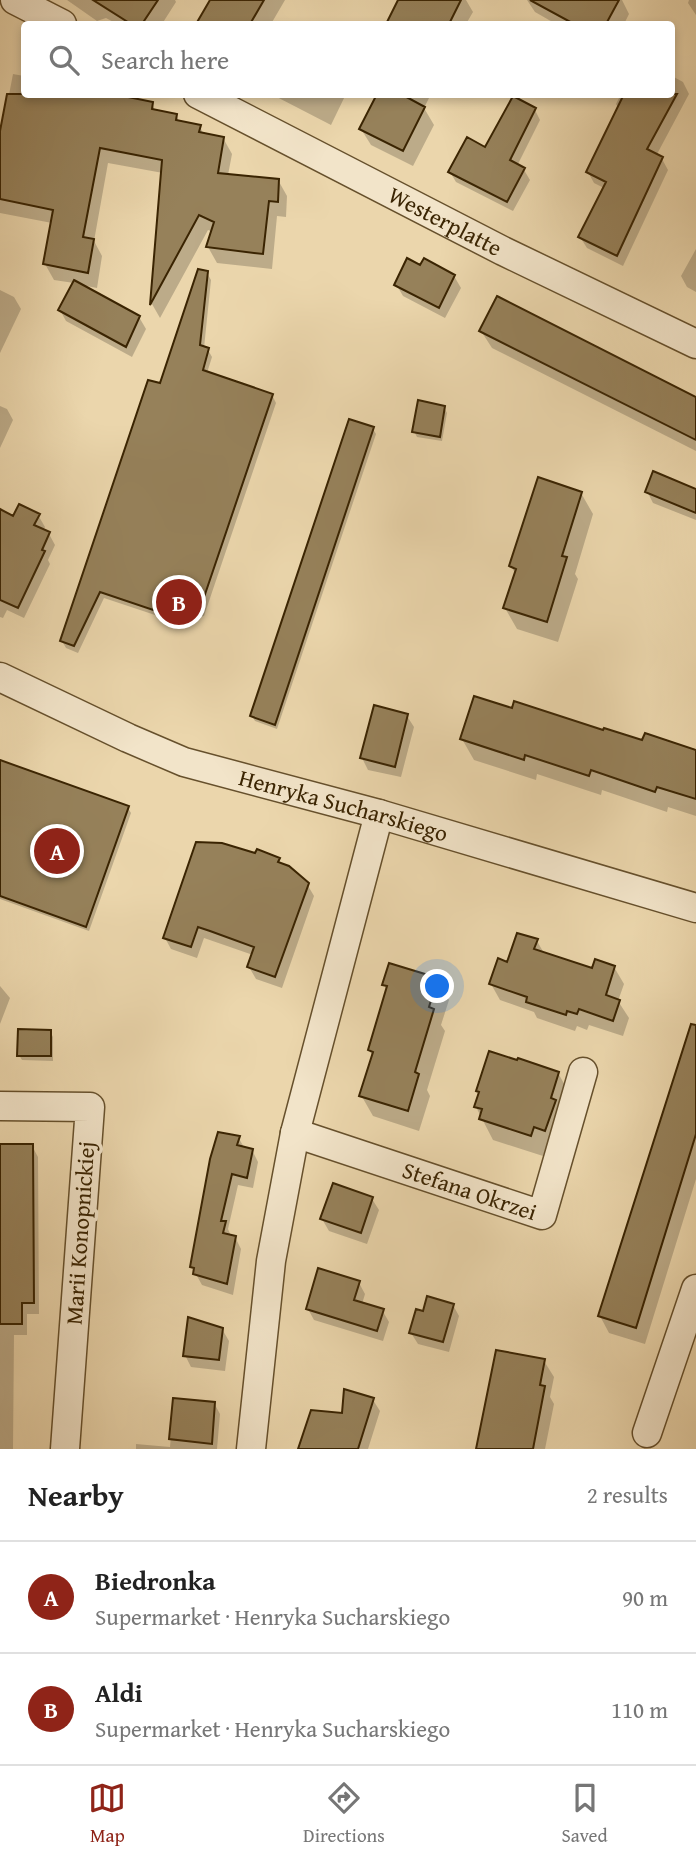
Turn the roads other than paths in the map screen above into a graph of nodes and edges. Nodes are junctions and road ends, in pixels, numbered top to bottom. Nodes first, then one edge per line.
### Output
1 (15, 0) edge
2 (56, 21) edge
3 (206, 98) edge
4 (696, 344) edge
5 (0, 677) edge
6 (379, 814) junction
7 (696, 908) edge
8 (583, 1072) dead end
9 (0, 1106) edge
10 (295, 1133) junction
11 (696, 1289) edge
12 (647, 1433) dead end
13 (65, 1449) edge
14 (251, 1449) edge

1 - 2 street
3 - 4 street, Westerplatte
5 - 6 street, Henryka Sucharskiego
6 - 7 street, Henryka Sucharskiego
6 - 10 street
8 - 10 street, Stefana Okrzei
9 - 13 street, Marii Konopnickiej
10 - 14 street
11 - 12 street

